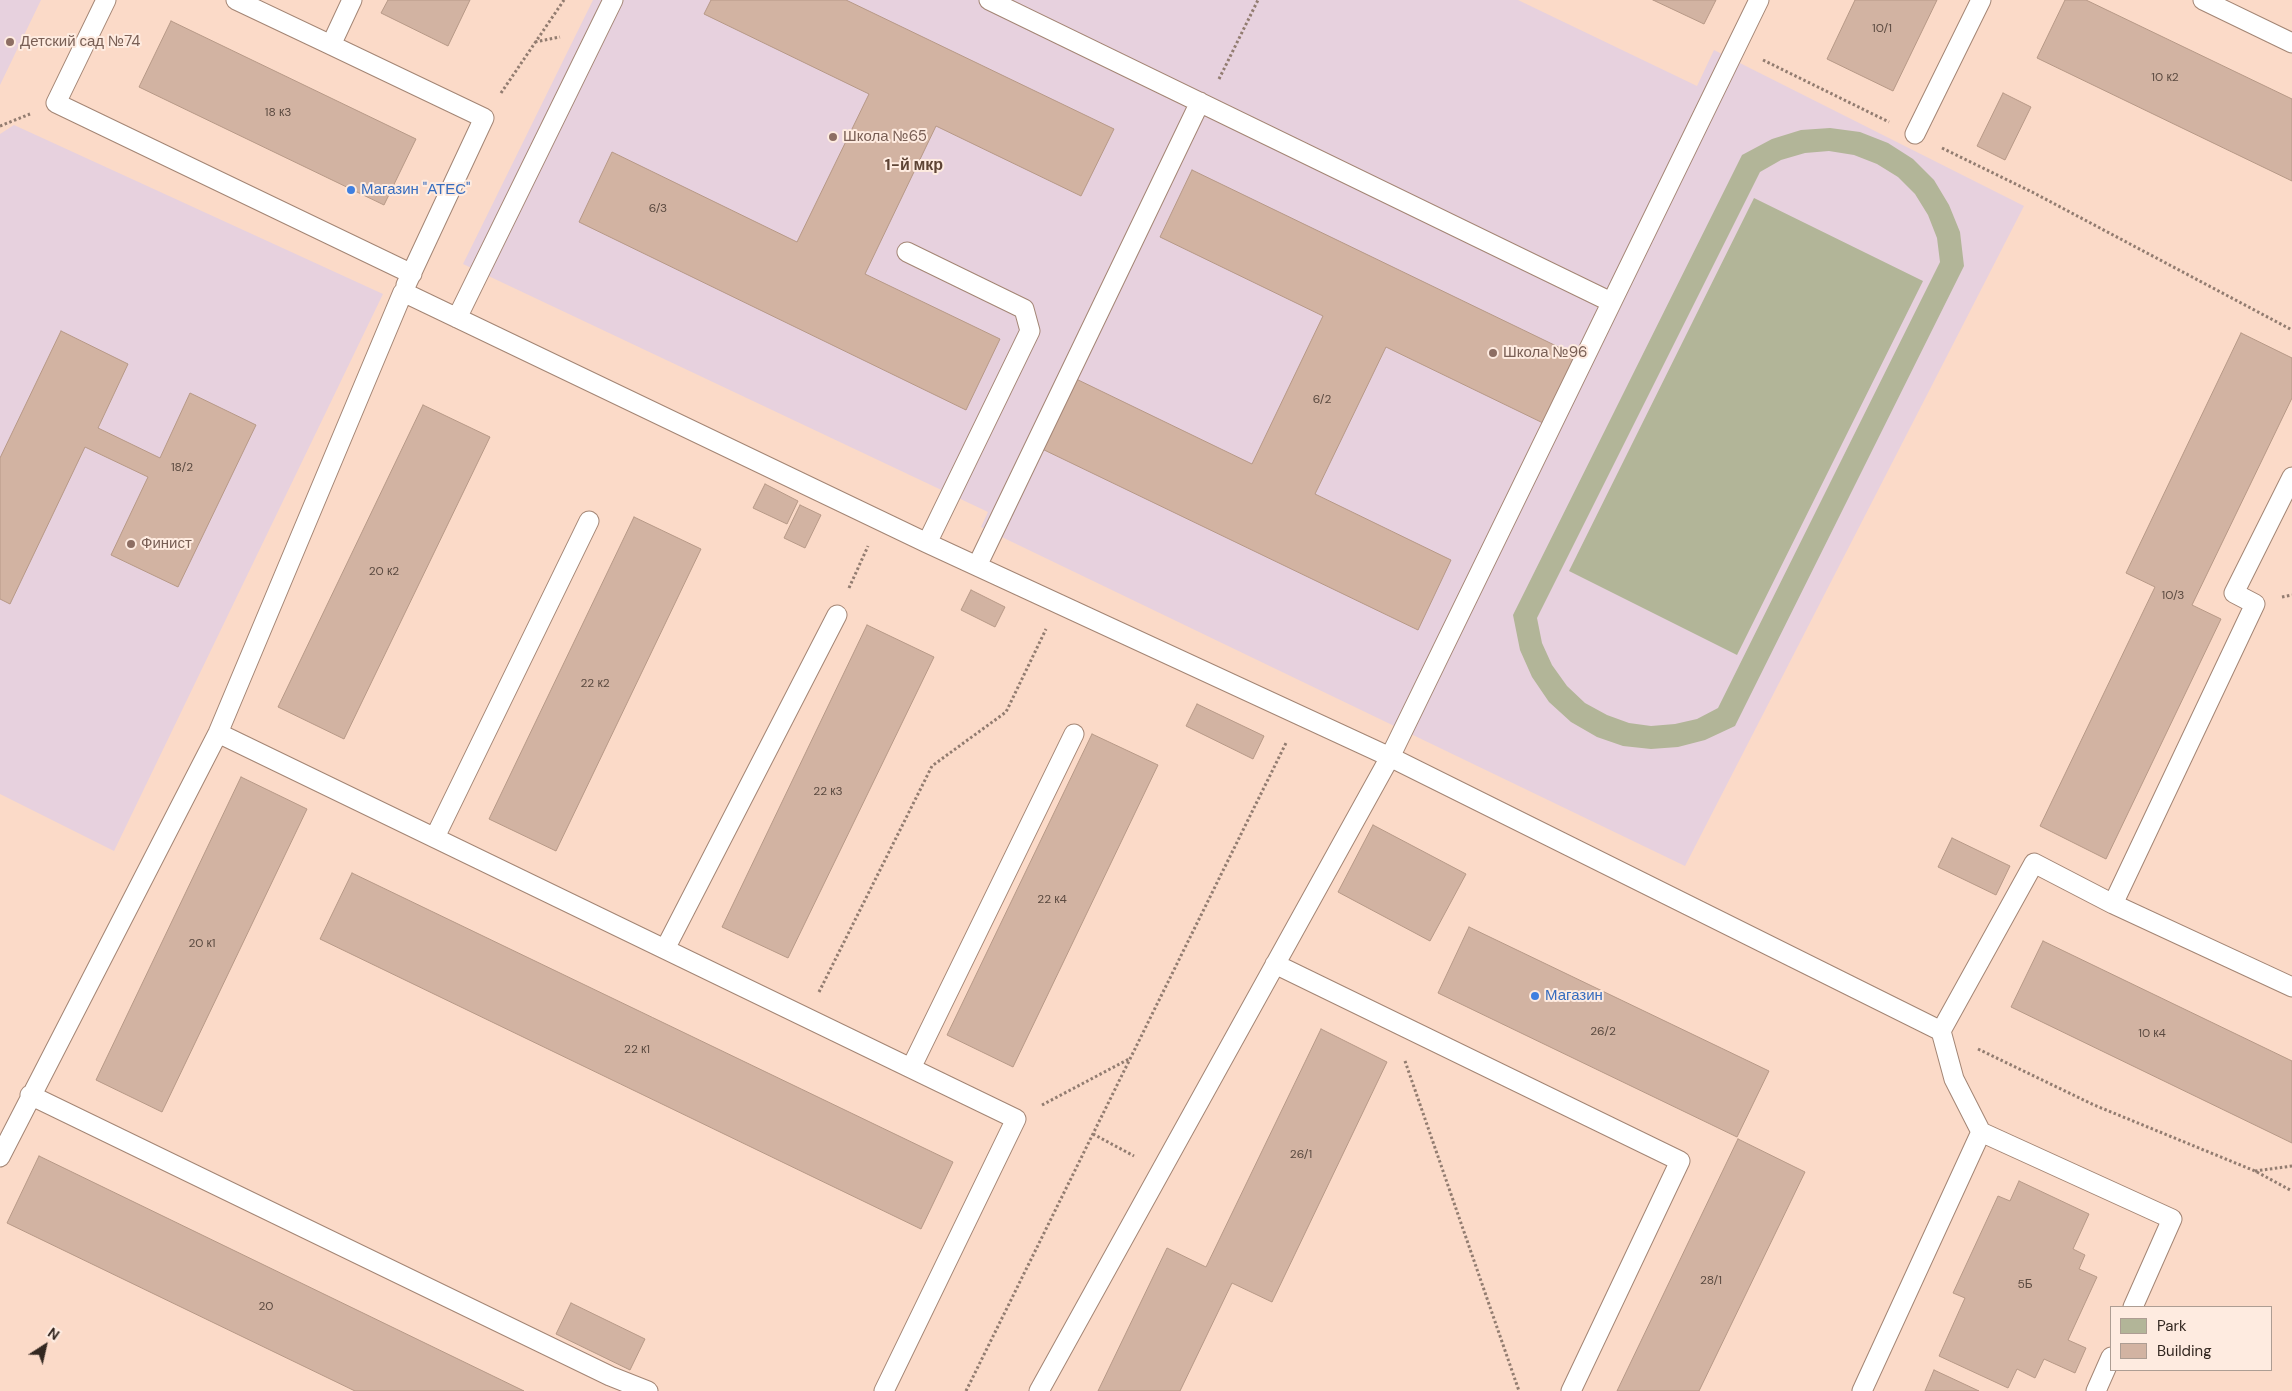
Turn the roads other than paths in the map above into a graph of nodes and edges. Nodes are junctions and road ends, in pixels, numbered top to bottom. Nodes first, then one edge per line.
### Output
1 (106, 0) edge
2 (236, 0) edge
3 (352, 0) edge
4 (613, 0) edge
5 (989, 0) edge
6 (1758, 0) edge
7 (1981, 0) edge
8 (2203, 0) edge
9 (2292, 43) edge
10 (331, 45) junction
11 (1200, 102) junction
12 (1915, 134) road end
13 (907, 252) dead end
14 (412, 274) junction
15 (403, 292) junction
16 (1611, 302) junction
17 (457, 318) junction
18 (2292, 478) edge
19 (589, 521) dead end
20 (927, 543) junction
21 (977, 566) junction
22 (837, 615) road end
23 (218, 733) junction
24 (1074, 734) dead end
25 (1390, 757) junction
26 (434, 838) junction
27 (2113, 904) junction
28 (665, 949) junction
29 (1275, 964) junction
30 (2292, 987) edge
31 (1941, 1031) junction
32 (911, 1068) junction
33 (30, 1095) junction
34 (1981, 1132) junction
35 (0, 1157) edge
36 (2133, 1306) edge
37 (2110, 1359) edge
38 (608, 1384) edge
39 (648, 1391) edge
40 (884, 1391) edge
41 (1039, 1391) edge
42 (1572, 1391) edge
43 (1862, 1391) edge
44 (2096, 1391) edge

1 - 14 lane
2 - 10 lane
3 - 10 lane
4 - 17 lane
5 - 11 lane
6 - 16 lane
7 - 12 lane
8 - 9 lane
10 - 14 lane
11 - 16 lane
11 - 21 lane
13 - 20 lane
14 - 15 lane
15 - 17 lane
15 - 23 lane
16 - 25 lane
17 - 20 lane
18 - 27 lane
19 - 26 lane
20 - 21 lane
21 - 25 lane
22 - 28 lane
23 - 26 lane
23 - 33 lane
24 - 32 lane
25 - 29 lane
25 - 31 lane
26 - 28 lane
27 - 30 lane
27 - 31 lane
28 - 32 lane
29 - 41 lane
29 - 42 lane
31 - 34 lane
32 - 40 lane
33 - 35 lane
33 - 38 lane
34 - 36 lane
34 - 43 lane
37 - 44 lane
38 - 39 lane

